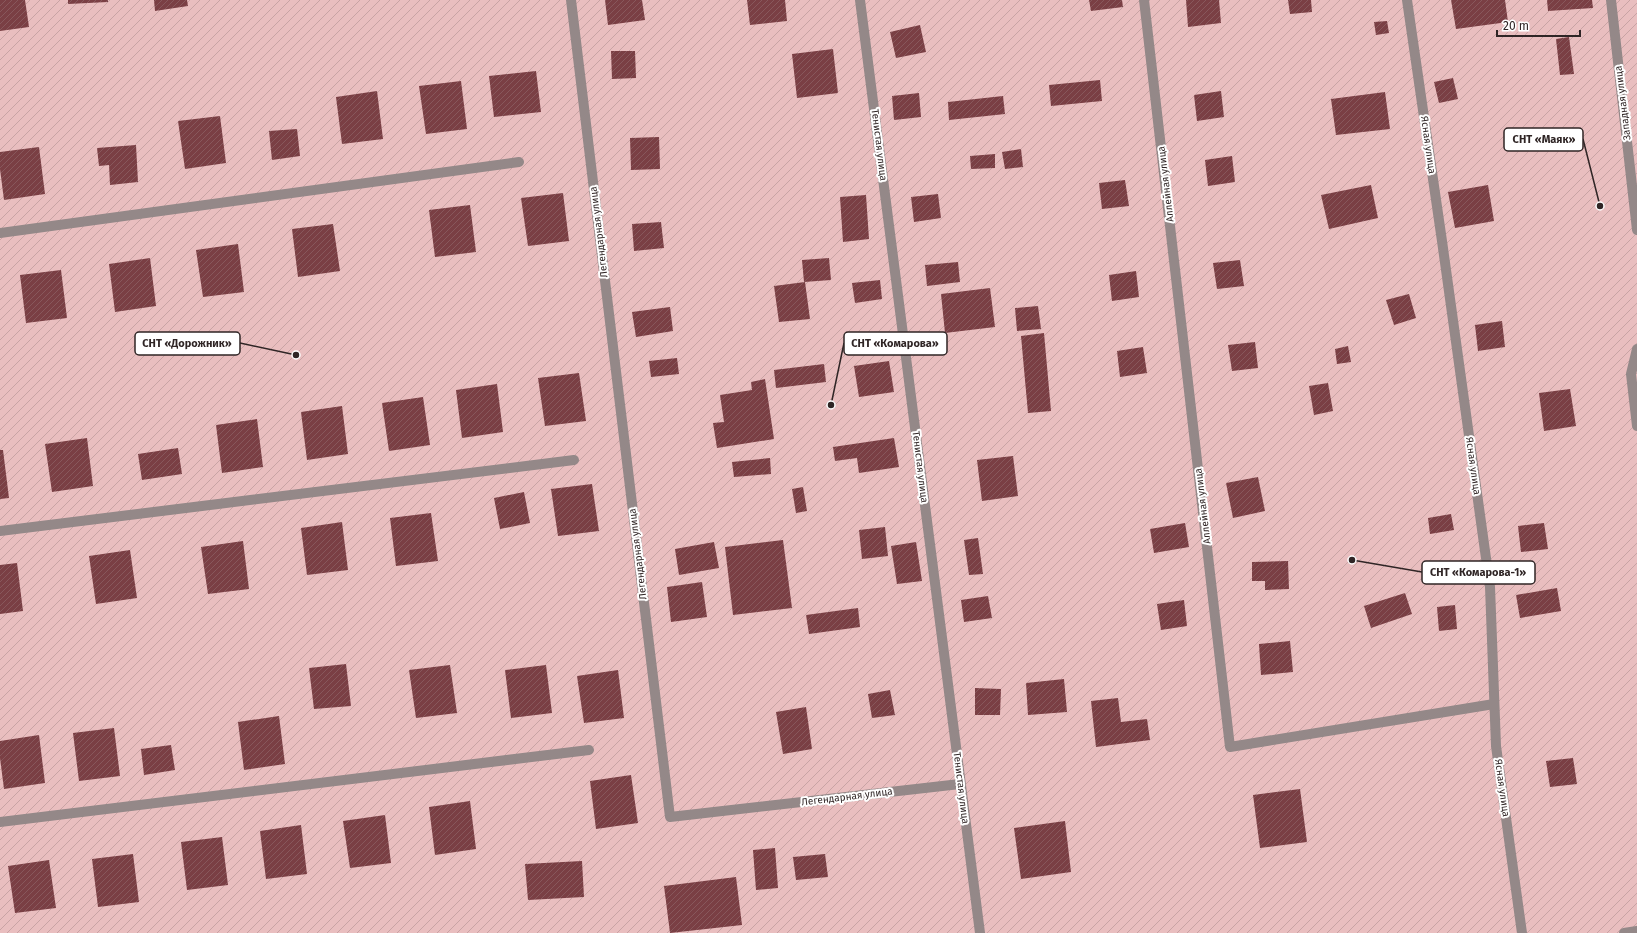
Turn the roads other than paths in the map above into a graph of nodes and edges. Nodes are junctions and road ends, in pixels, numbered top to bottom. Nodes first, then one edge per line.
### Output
1 (571, 0) edge
2 (860, 0) edge
3 (1144, 0) edge
4 (1407, 0) edge
5 (1611, 0) edge
6 (520, 162) dead end
7 (1637, 230) edge
8 (0, 233) edge
9 (1637, 349) edge
10 (1637, 426) edge
11 (574, 460) dead end
12 (0, 531) edge
13 (1494, 704) junction
14 (589, 750) dead end
15 (960, 784) junction
16 (0, 822) edge
17 (1637, 931) edge
18 (980, 933) edge
19 (1522, 933) edge
20 (1624, 933) edge

1 - 15 street, Легендарная улица
2 - 15 street, Тенистая улица
3 - 13 street, Аллейная улица
4 - 13 street, Ясная улица
5 - 7 street, Западная улица
6 - 8 street
9 - 10 street
11 - 12 street
13 - 19 street, Ясная улица
14 - 16 street
15 - 18 street, Тенистая улица
17 - 20 street

